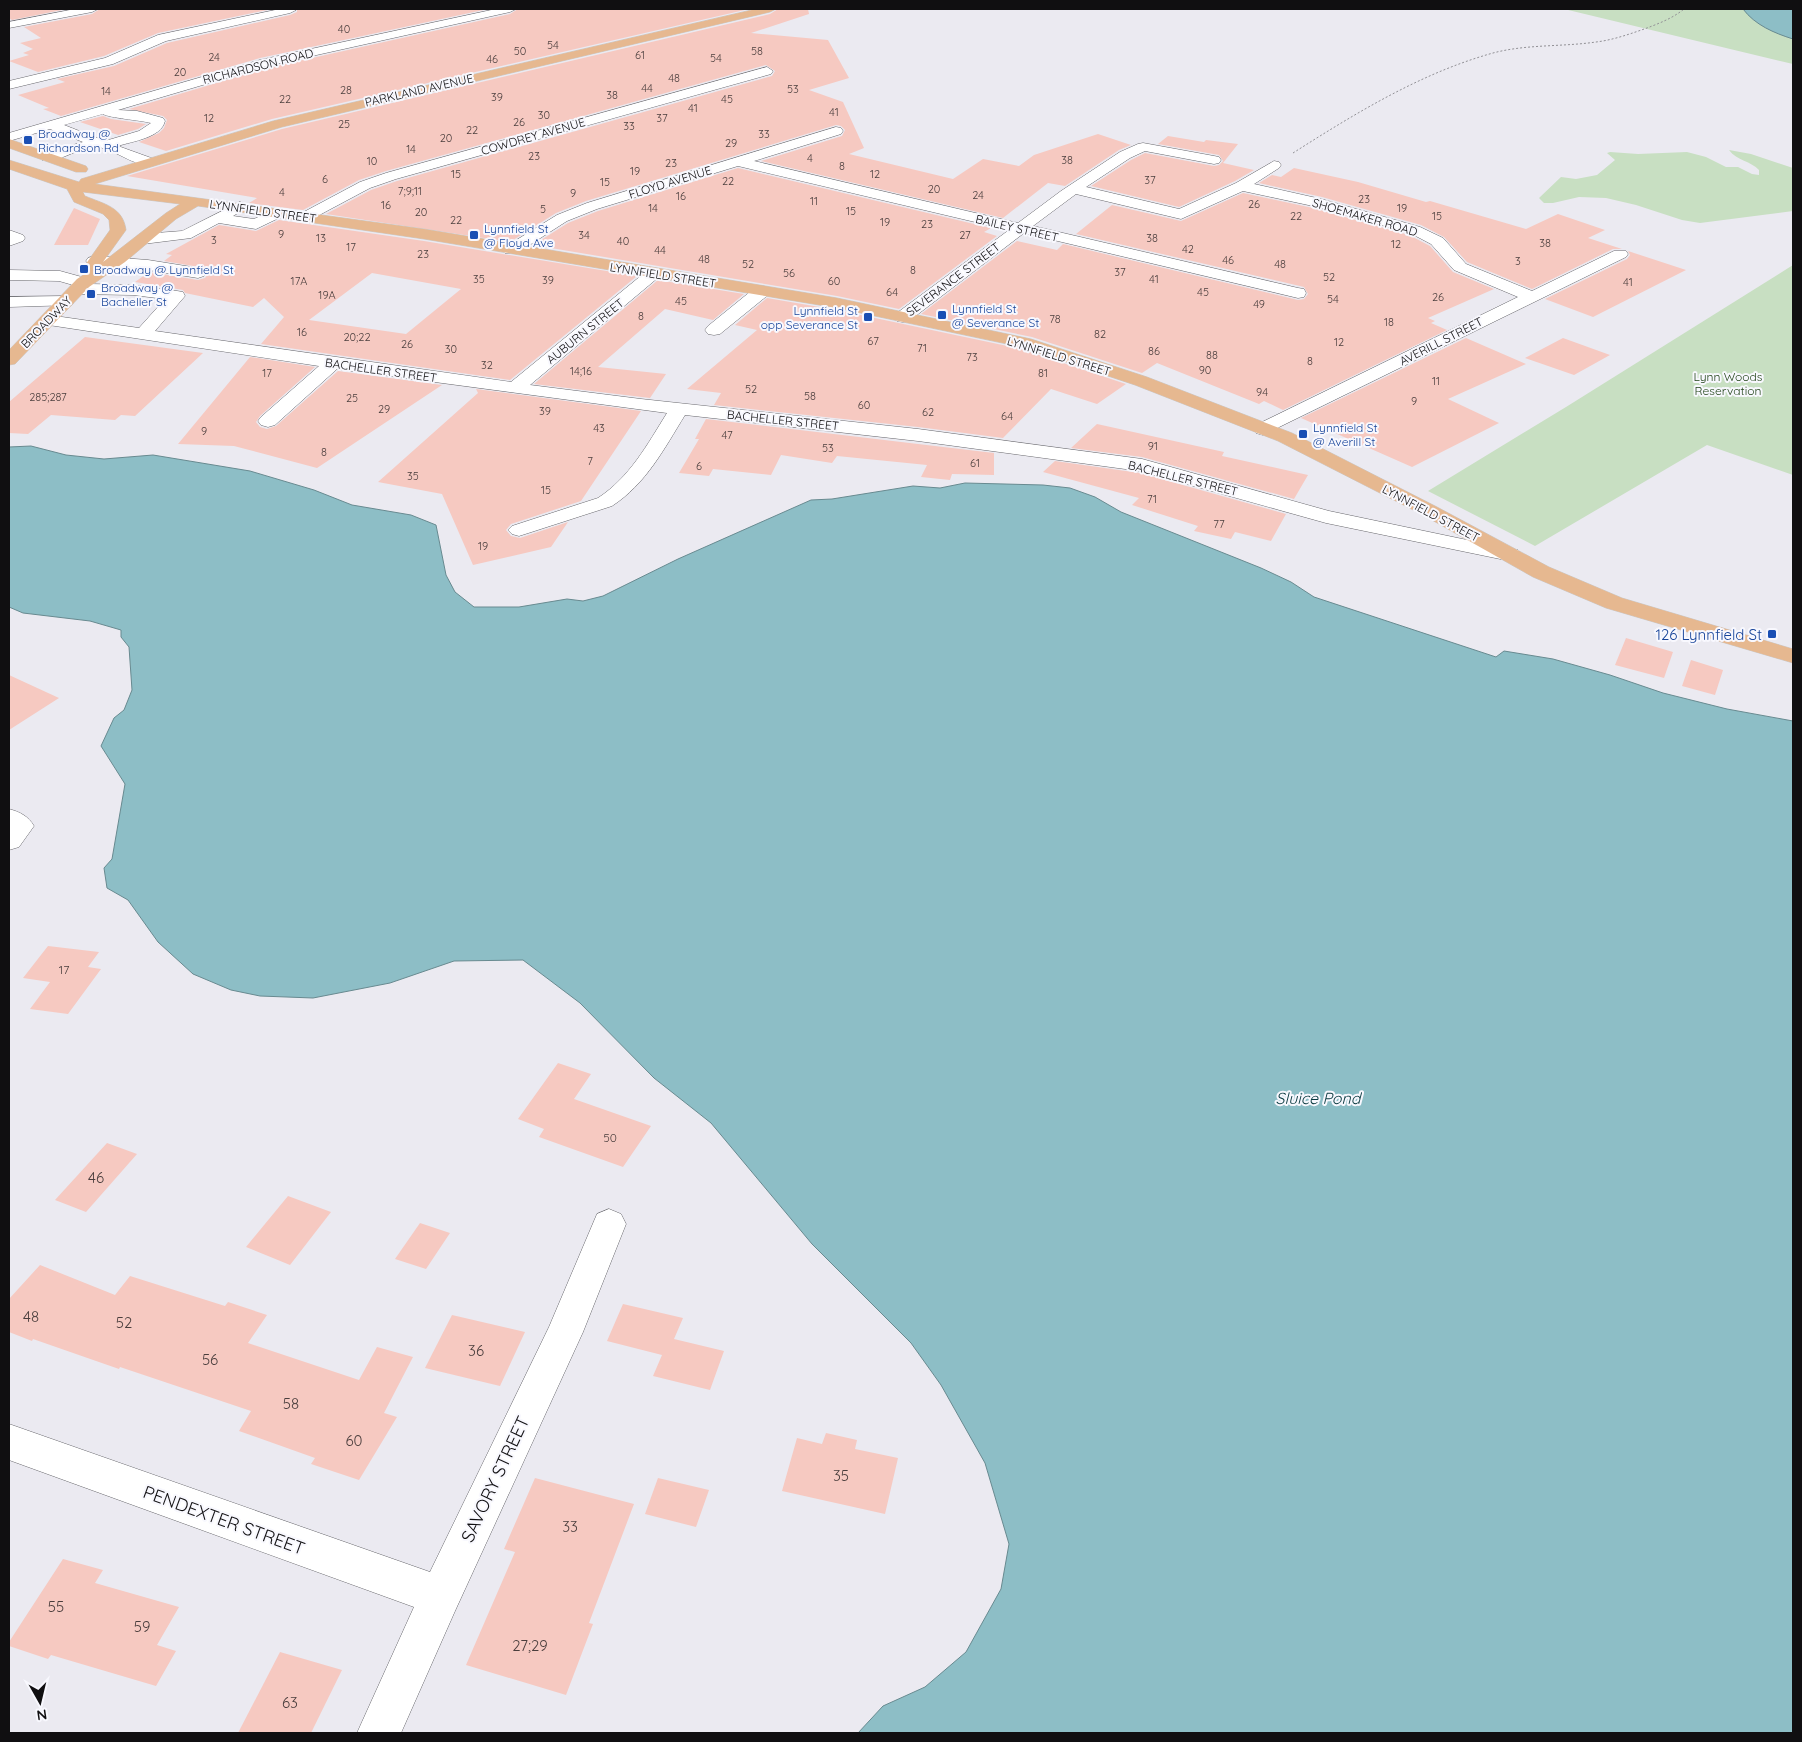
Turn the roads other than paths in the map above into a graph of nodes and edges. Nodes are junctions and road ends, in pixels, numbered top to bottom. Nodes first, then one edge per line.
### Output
1 (92, 9) edge
2 (510, 9) edge
3 (770, 9) edge
4 (290, 10) dead end
5 (9, 25) edge
6 (767, 71) dead end
7 (9, 85) edge
8 (142, 98) junction
9 (160, 105) dead end
10 (96, 111) junction
11 (51, 125) junction
12 (836, 131) dead end
13 (9, 137) edge
14 (9, 142) edge
15 (101, 144) junction
16 (47, 157) junction
17 (1214, 160) dead end
18 (149, 162) junction
19 (736, 162) junction
20 (9, 164) edge
21 (1274, 165) road end
22 (104, 177) junction
23 (73, 186) junction
24 (1241, 186) junction
25 (1074, 189) junction
26 (128, 192) junction
27 (196, 201) junction
28 (240, 207) junction
29 (278, 213) junction
30 (305, 217) junction
31 (220, 219) junction
32 (1020, 228) junction
33 (9, 235) edge
34 (143, 239) junction
35 (9, 241) edge
36 (511, 250) junction
37 (1620, 254) dead end
38 (94, 261) junction
39 (117, 261) junction
40 (198, 273) dead end
41 (654, 274) junction
42 (9, 275) edge
43 (76, 291) junction
44 (762, 291) junction
45 (1298, 293) dead end
46 (1532, 297) junction
47 (9, 302) edge
48 (903, 317) junction
49 (48, 320) junction
50 (714, 330) dead end
51 (143, 334) junction
52 (9, 360) edge
53 (333, 363) junction
54 (515, 388) junction
55 (679, 410) junction
56 (268, 421) dead end
57 (1262, 429) junction
58 (519, 530) dead end
59 (1510, 555) junction
60 (1793, 656) edge
61 (609, 1224) dead end
62 (9, 1442) edge
63 (440, 1596) junction
64 (379, 1733) edge

1 - 5 street
2 - 8 street, RICHARDSON ROAD
3 - 18 main road, PARKLAND AVENUE
4 - 7 street
6 - 30 street, COWDREY AVENUE
8 - 9 street
8 - 10 street, RICHARDSON ROAD
10 - 11 street, RICHARDSON ROAD
10 - 15 street
11 - 13 street, RICHARDSON ROAD
11 - 15 street
12 - 19 street, FLOYD AVENUE
14 - 16 main road, BROADWAY
15 - 16 street
15 - 18 street
16 - 22 main road, BROADWAY
17 - 25 street, SEVERANCE STREET
18 - 22 main road, PARKLAND AVENUE
19 - 32 street, BAILEY STREET
19 - 36 street, FLOYD AVENUE
20 - 23 main road, BROADWAY
21 - 24 street
22 - 23 main road, PARKLAND AVENUE
22 - 26 main road, BROADWAY
23 - 26 main road, BROADWAY
23 - 38 main road, BROADWAY
24 - 25 street
24 - 46 street, SHOEMAKER ROAD
25 - 32 street, SEVERANCE STREET
26 - 27 main road, LYNNFIELD STREET
26 - 39 main road, BROADWAY
27 - 28 main road, LYNNFIELD STREET
27 - 34 main road, BROADWAY
28 - 29 main road, LYNNFIELD STREET
28 - 31 street
29 - 30 main road, LYNNFIELD STREET
29 - 31 street
30 - 36 main road, LYNNFIELD STREET
31 - 34 street
32 - 45 street, BAILEY STREET
32 - 48 street, SEVERANCE STREET
33 - 35 street
34 - 39 main road, BROADWAY
36 - 41 main road, LYNNFIELD STREET
37 - 46 street, AVERILL STREET
38 - 39 street
38 - 43 main road, BROADWAY
39 - 40 street
39 - 43 main road, BROADWAY
41 - 44 main road, LYNNFIELD STREET
41 - 54 street, AUBURN STREET
42 - 43 street
43 - 47 street
43 - 49 main road, BROADWAY
43 - 51 street
44 - 48 main road, LYNNFIELD STREET
44 - 50 street
46 - 57 street, AVERILL STREET
48 - 57 main road, LYNNFIELD STREET
49 - 51 street, BACHELLER STREET
49 - 52 main road, BROADWAY
51 - 53 street, BACHELLER STREET
53 - 54 street, BACHELLER STREET
53 - 56 street
54 - 55 street, BACHELLER STREET
55 - 58 street
55 - 59 street, BACHELLER STREET
57 - 59 main road, LYNNFIELD STREET
59 - 60 main road, LYNNFIELD STREET
61 - 63 street, SAVORY STREET
62 - 63 street, PENDEXTER STREET
63 - 64 street, SAVORY STREET

